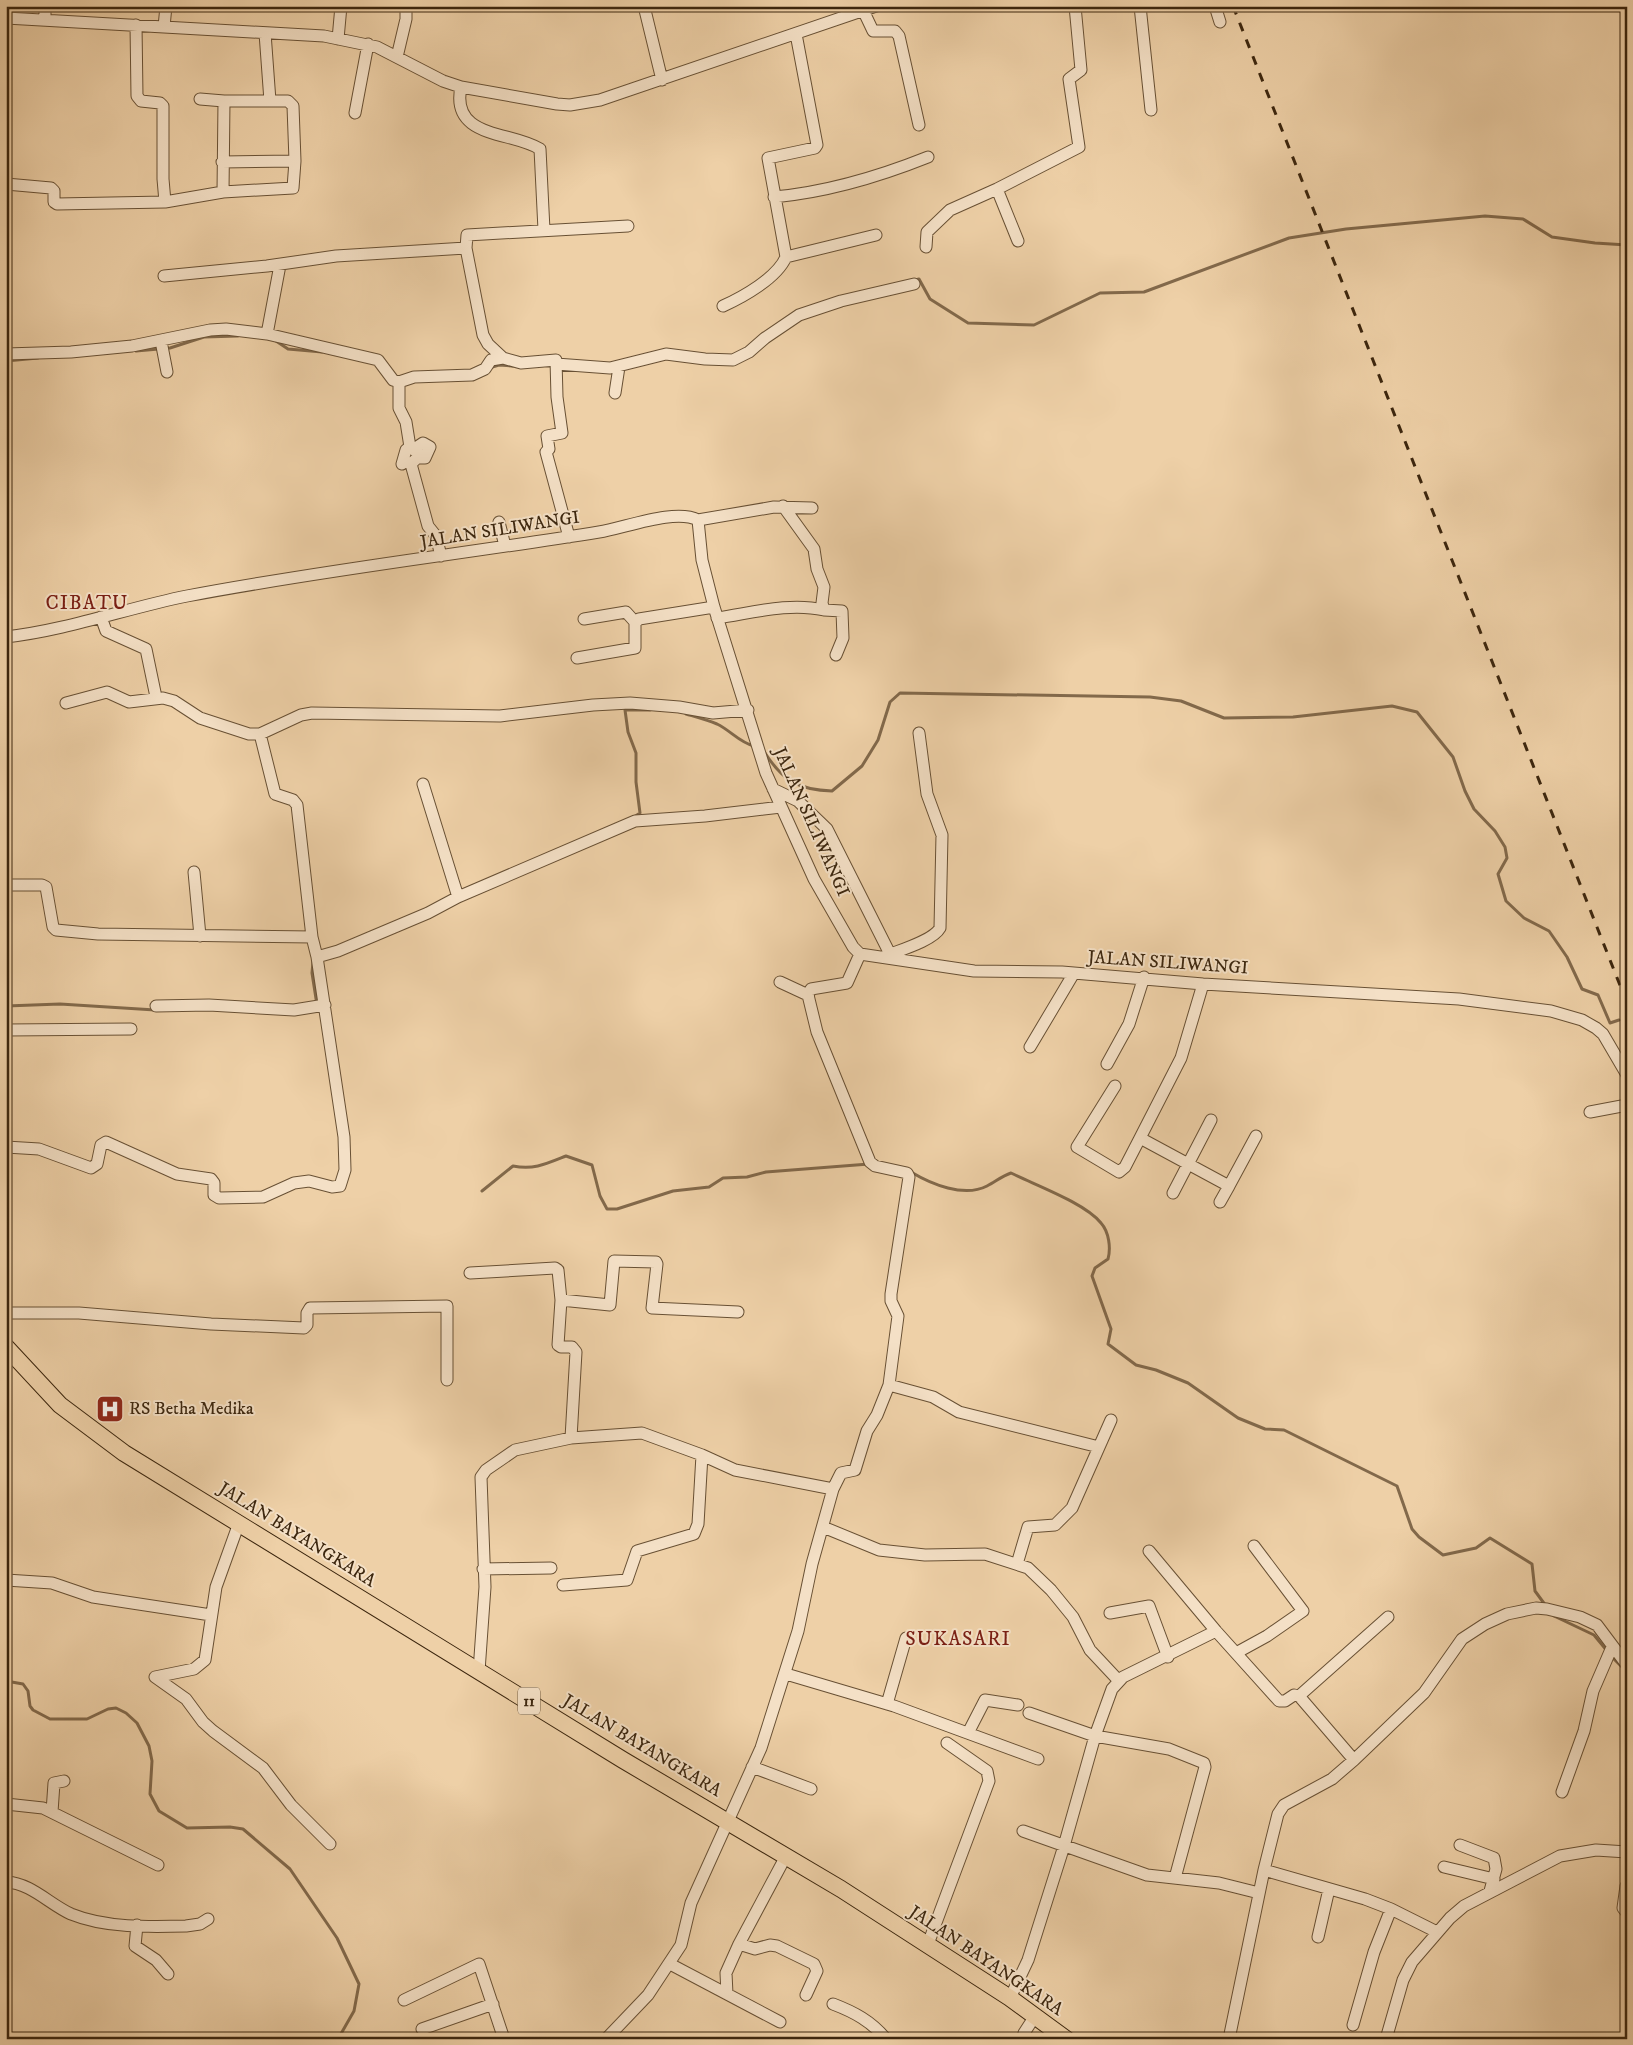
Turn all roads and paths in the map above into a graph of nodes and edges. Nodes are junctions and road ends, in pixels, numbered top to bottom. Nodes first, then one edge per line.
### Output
1 (45, 6) edge
2 (166, 6) edge
3 (342, 6) edge
4 (406, 6) edge
5 (644, 6) edge
6 (1075, 6) edge
7 (1140, 6) edge
8 (1215, 6) edge
9 (869, 8) edge
10 (6, 18) edge
11 (45, 19) junction
12 (1220, 22) dead end
13 (136, 25) junction
14 (164, 27) junction
15 (265, 33) junction
16 (796, 34) junction
17 (338, 39) junction
18 (368, 44) junction
19 (397, 57) junction
20 (662, 80) junction
21 (461, 87) junction
22 (200, 99) dead end
23 (224, 101) junction
24 (270, 102) junction
25 (1151, 110) dead end
26 (355, 114) dead end
27 (919, 125) dead end
28 (928, 157) dead end
29 (295, 161) junction
30 (222, 162) junction
31 (6, 184) edge
32 (997, 189) junction
33 (222, 192) junction
34 (774, 197) junction
35 (165, 202) junction
36 (628, 226) dead end
37 (544, 230) junction
38 (876, 235) dead end
39 (1018, 242) dead end
40 (926, 247) dead end
41 (466, 248) junction
42 (786, 257) junction
43 (280, 265) junction
44 (164, 276) dead end
45 (914, 284) dead end
46 (723, 306) dead end
47 (267, 334) junction
48 (161, 341) junction
49 (6, 354) edge
50 (503, 358) junction
51 (556, 362) junction
52 (618, 367) junction
53 (167, 372) dead end
54 (399, 382) junction
55 (616, 389) dead end
56 (414, 451) junction
57 (402, 464) dead end
58 (783, 506) junction
59 (812, 508) dead end
60 (698, 520) junction
61 (500, 522) dead end
62 (569, 537) junction
63 (505, 546) junction
64 (441, 556) junction
65 (824, 610) junction
66 (715, 612) junction
67 (100, 617) junction
68 (584, 619) dead end
69 (636, 622) junction
70 (6, 637) edge
71 (836, 655) dead end
72 (577, 658) dead end
73 (156, 697) junction
74 (66, 703) dead end
75 (748, 710) junction
76 (919, 733) dead end
77 (260, 734) junction
78 (423, 784) dead end
79 (773, 789) junction
80 (781, 807) junction
81 (194, 872) dead end
82 (6, 885) edge
83 (458, 897) junction
84 (200, 936) junction
85 (312, 937) junction
86 (860, 954) junction
87 (887, 956) junction
88 (317, 957) junction
89 (1074, 973) junction
90 (1144, 977) junction
91 (780, 982) dead end
92 (1203, 984) junction
93 (808, 995) junction
94 (324, 1005) junction
95 (156, 1006) dead end
96 (6, 1030) edge
97 (131, 1030) dead end
98 (1030, 1047) dead end
99 (1107, 1064) dead end
100 (1627, 1075) edge
101 (1115, 1086) dead end
102 (1627, 1105) edge
103 (1590, 1112) dead end
104 (1212, 1120) dead end
105 (1256, 1136) dead end
106 (1140, 1138) junction
107 (6, 1147) edge
108 (1188, 1164) junction
109 (1229, 1186) junction
110 (1173, 1193) dead end
111 (1220, 1202) dead end
112 (470, 1273) dead end
113 (561, 1300) junction
114 (738, 1312) dead end
115 (6, 1313) edge
116 (7, 1351) edge
117 (447, 1380) dead end
118 (889, 1385) junction
119 (1111, 1420) dead end
120 (571, 1438) junction
121 (1099, 1447) junction
122 (702, 1455) junction
123 (833, 1488) junction
124 (239, 1523) junction
125 (823, 1527) junction
126 (1254, 1546) dead end
127 (1149, 1551) dead end
128 (1017, 1564) junction
129 (551, 1568) dead end
130 (483, 1569) junction
131 (6, 1580) edge
132 (563, 1585) dead end
133 (1110, 1613) dead end
134 (211, 1615) junction
135 (1388, 1617) dead end
136 (1216, 1632) junction
137 (906, 1638) dead end
138 (1612, 1647) junction
139 (1236, 1653) junction
140 (1168, 1657) junction
141 (1627, 1665) edge
142 (479, 1671) junction
143 (786, 1674) junction
144 (1119, 1681) junction
145 (1299, 1696) junction
146 (887, 1704) junction
147 (1018, 1705) dead end
148 (1030, 1713) dead end
149 (968, 1733) junction
150 (1094, 1736) junction
151 (947, 1743) dead end
152 (1038, 1759) dead end
153 (1354, 1760) junction
154 (752, 1767) junction
155 (64, 1781) dead end
156 (811, 1789) dead end
157 (1562, 1792) dead end
158 (6, 1804) edge
159 (52, 1812) junction
160 (727, 1821) junction
161 (1023, 1831) dead end
162 (330, 1844) dead end
163 (1460, 1845) dead end
164 (1064, 1846) junction
165 (1627, 1852) edge
166 (786, 1856) junction
167 (158, 1865) dead end
168 (1444, 1867) dead end
169 (1264, 1870) junction
170 (1175, 1878) junction
171 (1494, 1879) junction
172 (6, 1882) edge
173 (1626, 1886) edge
174 (1329, 1889) junction
175 (1490, 1891) junction
176 (1260, 1893) junction
177 (1391, 1909) junction
178 (1627, 1913) edge
179 (208, 1919) dead end
180 (137, 1925) junction
181 (1437, 1932) junction
182 (1318, 1936) dead end
183 (739, 1944) junction
184 (928, 1944) junction
185 (670, 1964) junction
186 (168, 1974) dead end
187 (727, 1994) junction
188 (806, 1995) dead end
189 (1010, 1998) junction
190 (404, 2000) dead end
191 (493, 2004) junction
192 (833, 2004) dead end
193 (1035, 2016) junction
194 (780, 2022) dead end
195 (1353, 2025) dead end
196 (422, 2029) dead end
197 (504, 2039) edge
198 (606, 2039) edge
199 (886, 2039) edge
200 (1023, 2039) edge
201 (1066, 2039) edge
202 (1229, 2039) edge
203 (1386, 2039) edge

1 - 11 street
2 - 14 street
3 - 17 street
4 - 19 street
5 - 20 street
6 - 32 street
7 - 25 street
8 - 12 street
9 - 16 street
9 - 27 street
10 - 11 street
11 - 13 street
13 - 14 street
13 - 35 street
14 - 15 street
15 - 17 street
15 - 24 street
16 - 20 street
16 - 34 street
17 - 18 street
18 - 19 street
18 - 26 street
19 - 21 street
20 - 21 street
21 - 37 street
22 - 23 street
23 - 24 street
23 - 30 street
24 - 29 street
28 - 34 street
29 - 30 street
29 - 33 street
30 - 33 street
31 - 35 street
32 - 39 street
32 - 40 street
33 - 35 street
34 - 42 street
36 - 37 street
37 - 41 street
38 - 42 street
41 - 43 street
41 - 50 street
42 - 46 street
43 - 44 street
43 - 47 street
45 - 52 street
47 - 48 street
47 - 54 street
48 - 49 street
48 - 53 street
50 - 51 street
50 - 54 street
51 - 52 street
51 - 62 street
52 - 55 street
54 - 56 street
56 - 57 street
56 - 64 street
58 - 59 street
58 - 60 street
58 - 65 street
60 - 62 street, JALAN SILIWANGI
60 - 66 street, JALAN SILIWANGI
61 - 63 street
62 - 63 street, JALAN SILIWANGI
63 - 64 street, JALAN SILIWANGI
64 - 67 street, JALAN SILIWANGI
65 - 66 street
65 - 71 street
66 - 69 street
66 - 75 street, JALAN SILIWANGI
67 - 70 street, JALAN SILIWANGI
67 - 73 street
68 - 69 street
69 - 72 street
73 - 74 street
73 - 77 street
75 - 77 street
75 - 79 street, JALAN SILIWANGI
76 - 87 street
77 - 85 street
78 - 83 street
79 - 80 street, JALAN SILIWANGI
79 - 87 street
80 - 83 street
80 - 86 street, JALAN SILIWANGI
81 - 84 street
82 - 84 street
83 - 88 street
84 - 85 street
85 - 88 street
86 - 87 street, JALAN SILIWANGI
86 - 93 street
87 - 89 street, JALAN SILIWANGI
88 - 94 street
89 - 90 street, JALAN SILIWANGI
89 - 98 street
90 - 92 street, JALAN SILIWANGI
90 - 99 street
91 - 93 street
92 - 100 street, JALAN SILIWANGI
92 - 106 street
93 - 118 street
94 - 95 street
94 - 107 street
96 - 97 street
101 - 106 street
102 - 103 street
104 - 108 street
105 - 109 street
106 - 108 street
108 - 109 street
108 - 110 street
109 - 111 street
112 - 113 street
113 - 114 street
113 - 120 street
115 - 117 street
116 - 124 highway, JALAN BAYANGKARA / 11
118 - 121 street
118 - 123 street
119 - 121 street
120 - 122 street
120 - 130 street
121 - 128 street
122 - 123 street
122 - 132 street
123 - 125 street
124 - 134 street
124 - 142 highway, JALAN BAYANGKARA / 11
125 - 128 street
125 - 143 street
126 - 139 street
127 - 136 street
128 - 144 street
129 - 130 street
130 - 142 street
131 - 134 street
133 - 140 street
134 - 162 street
135 - 145 street
136 - 139 street
136 - 140 street
137 - 146 street
138 - 141 street
138 - 153 street
138 - 157 street
139 - 145 street
140 - 144 street
142 - 160 highway, JALAN BAYANGKARA / 11
143 - 146 street
143 - 154 street
144 - 150 street
145 - 153 street
146 - 149 street
147 - 149 street
148 - 150 street
149 - 152 street
150 - 164 street
150 - 170 street
151 - 184 street
153 - 169 street
154 - 156 street
154 - 160 street
155 - 159 street
158 - 159 street
159 - 167 street
160 - 166 highway, JALAN BAYANGKARA / 11
160 - 185 street
161 - 164 street
163 - 171 street
164 - 170 street
164 - 189 street
165 - 175 street
166 - 183 street
166 - 184 highway, JALAN BAYANGKARA / 11
168 - 171 street
169 - 174 street
169 - 176 street
170 - 176 street
171 - 175 street
172 - 180 street
173 - 178 street
174 - 177 street
174 - 182 street
175 - 181 street
176 - 202 street
177 - 181 street
177 - 195 street
179 - 180 street
180 - 186 street
181 - 203 street
183 - 187 street
183 - 188 street
184 - 189 highway, JALAN BAYANGKARA / 11
185 - 187 street
185 - 198 street
187 - 194 street
189 - 193 highway, JALAN BAYANGKARA / 11
190 - 191 street
191 - 196 street
191 - 197 street
192 - 199 street
193 - 200 street
193 - 201 highway, JALAN BAYANGKARA / 11

